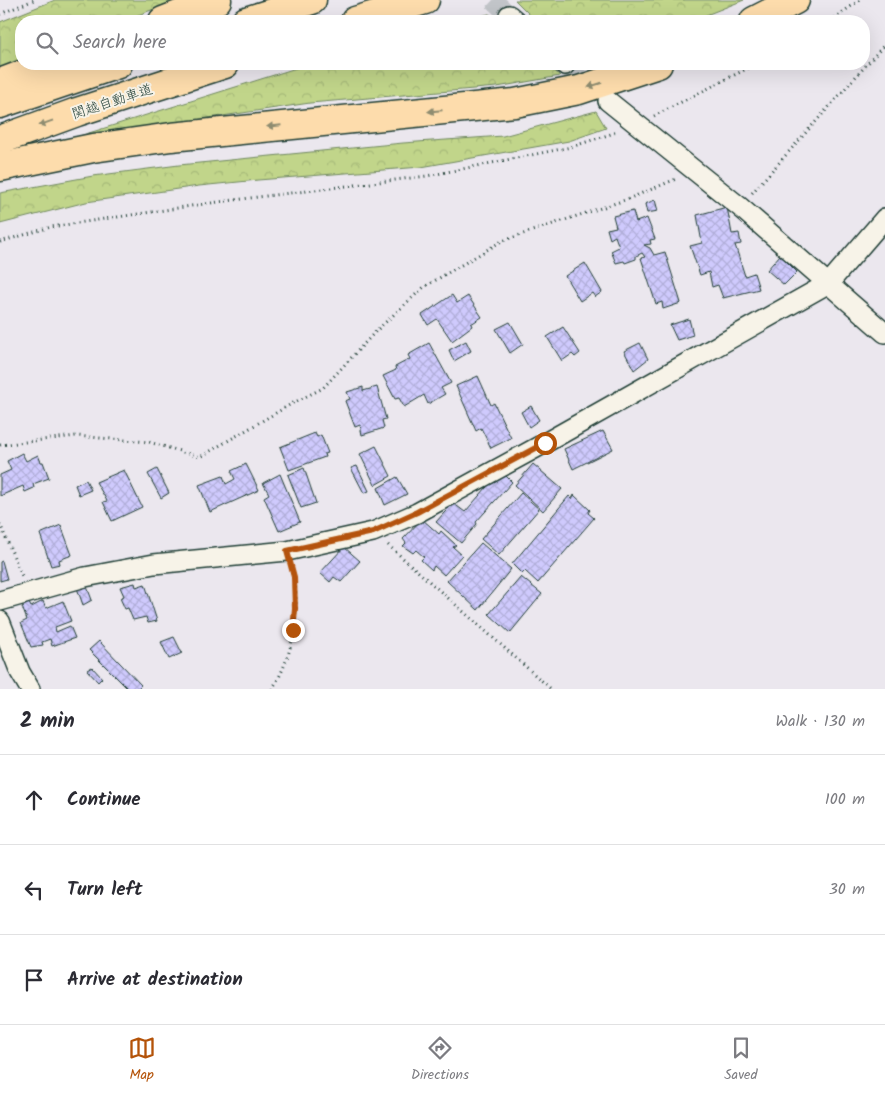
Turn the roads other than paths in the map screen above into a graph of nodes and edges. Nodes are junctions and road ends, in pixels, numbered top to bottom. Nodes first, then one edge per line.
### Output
1 (217, 0) edge
2 (312, 0) edge
3 (425, 0) edge
4 (795, 0) edge
5 (179, 15) edge
6 (265, 15) edge
7 (375, 15) edge
8 (766, 15) edge
9 (34, 70) edge
10 (100, 70) edge
11 (206, 70) edge
12 (640, 70) edge
13 (0, 83) edge
14 (608, 101) tunnel mouth
15 (0, 104) edge
16 (0, 140) edge
17 (0, 167) edge
18 (885, 218) edge
19 (828, 283) junction
20 (885, 333) edge
21 (0, 601) edge
22 (0, 621) edge
23 (30, 689) edge

1 - 5 highway
2 - 6 highway
3 - 7 highway
4 - 8 highway
9 - 13 highway
10 - 15 highway
11 -> 16 highway, 関越自動車道
12 -> 17 highway
14 - 19 street
18 - 19 street
19 - 20 street
19 - 21 street
22 - 23 street

